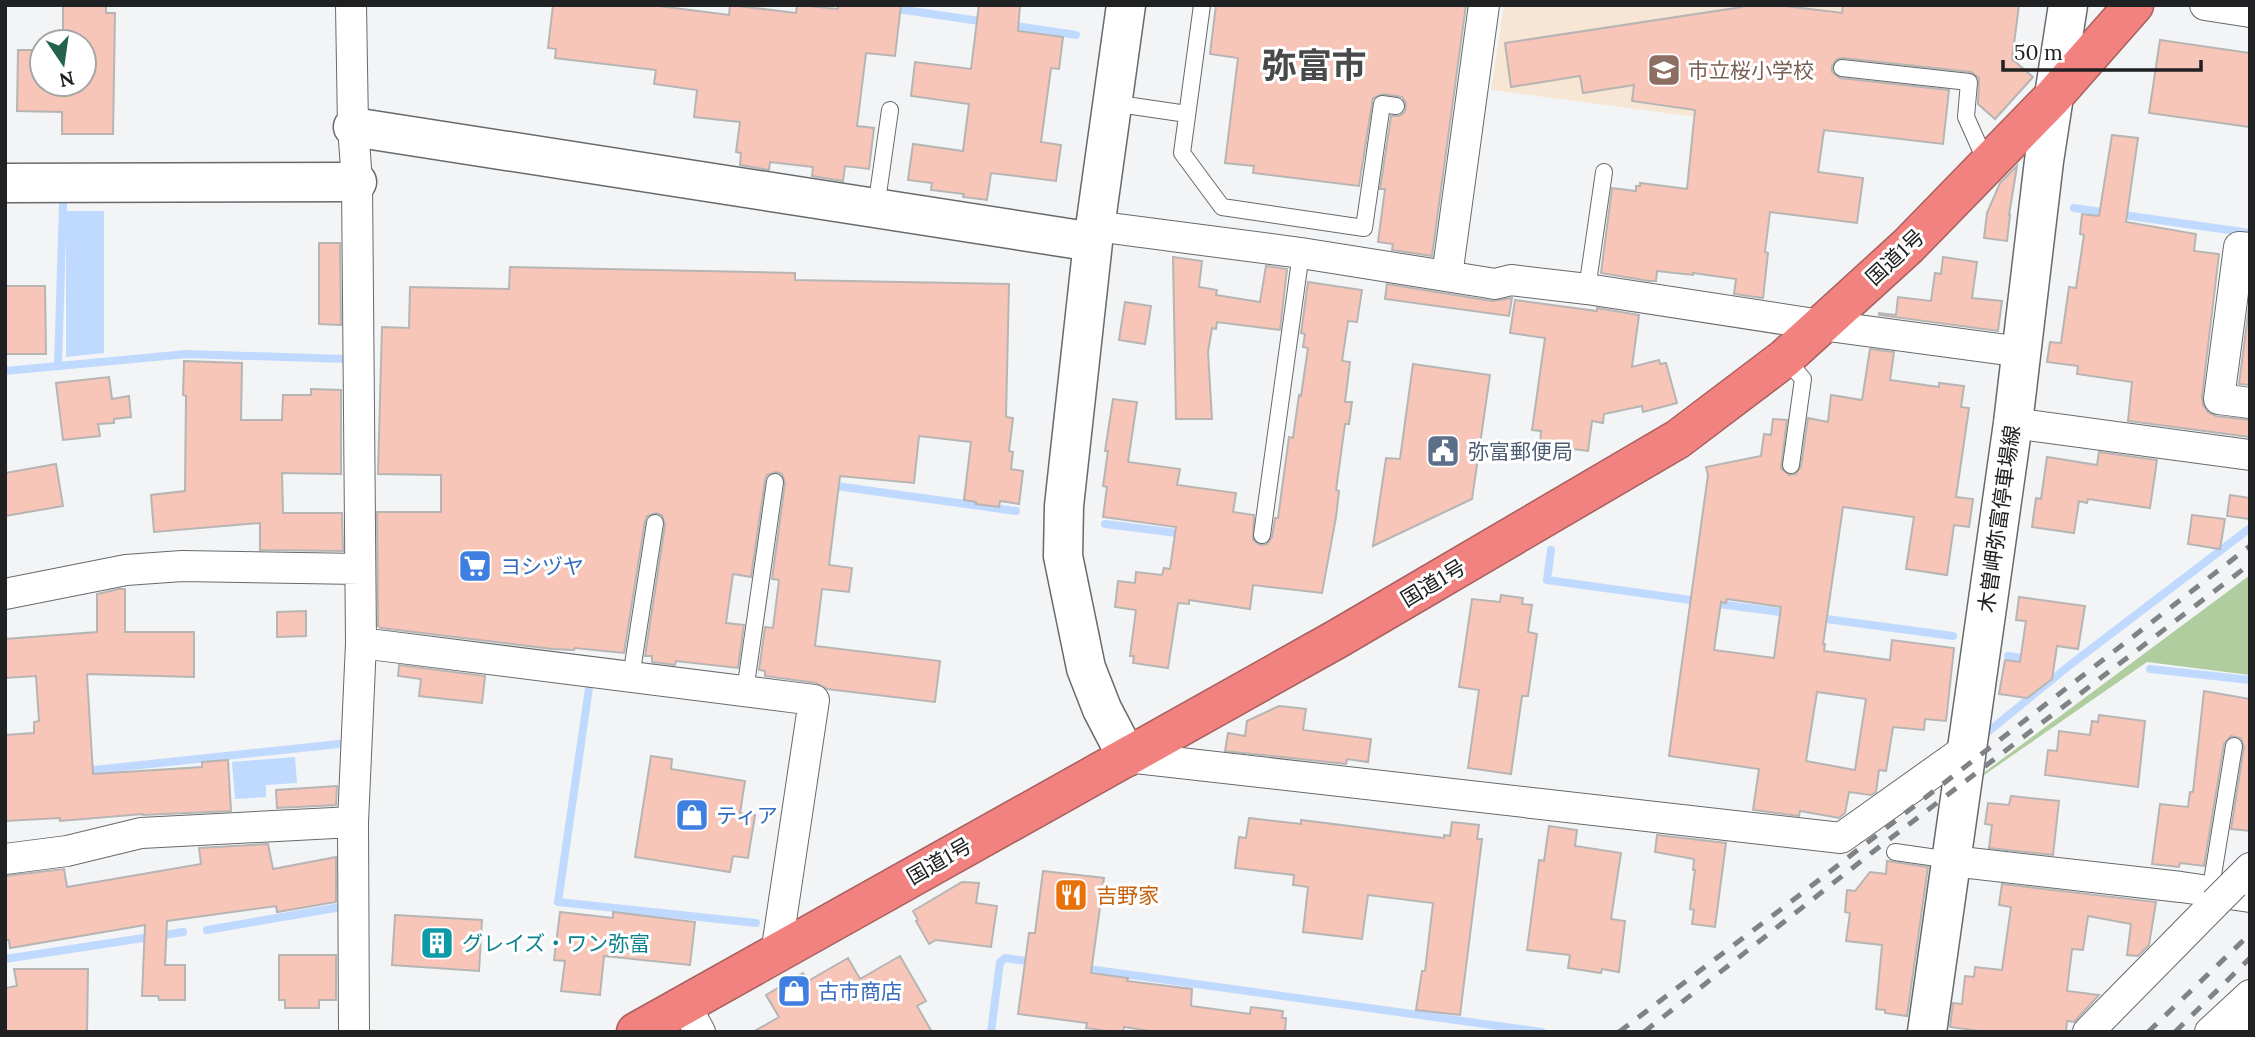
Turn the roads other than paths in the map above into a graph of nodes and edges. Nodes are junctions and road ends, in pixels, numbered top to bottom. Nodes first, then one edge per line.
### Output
1 (351, 5) edge
2 (1126, 5) edge
3 (1202, 5) edge
4 (1484, 5) edge
5 (2068, 5) edge
6 (2134, 5) edge
7 (2205, 5) edge
8 (2250, 12) edge
9 (1842, 68) dead end
10 (2053, 97) junction
11 (1112, 103) junction
12 (1396, 106) dead end
13 (890, 110) dead end
14 (1187, 114) junction
15 (353, 127) junction
16 (1987, 164) junction
17 (1604, 172) dead end
18 (357, 182) junction
19 (5, 183) edge
20 (876, 208) junction
21 (1094, 234) junction
22 (2250, 248) edge
23 (1301, 253) junction
24 (1447, 276) junction
25 (1587, 289) junction
26 (1821, 325) junction
27 (2022, 352) junction
28 (1785, 358) junction
29 (2250, 403) edge
30 (2013, 423) junction
31 (2250, 456) edge
32 (1791, 465) dead end
33 (775, 482) dead end
34 (655, 523) dead end
35 (1262, 535) dead end
36 (360, 569) junction
37 (5, 594) edge
38 (360, 643) junction
39 (631, 677) junction
40 (745, 691) junction
41 (2234, 746) dead end
42 (1966, 748) junction
43 (1127, 757) junction
44 (353, 822) junction
45 (1895, 852) dead end
46 (5, 859) edge
47 (1952, 861) junction
48 (2105, 879) junction
49 (2234, 884) edge
50 (776, 954) junction
51 (2250, 995) edge
52 (692, 1018) edge
53 (2250, 1020) edge
54 (354, 1032) edge
55 (636, 1032) edge
56 (1927, 1032) edge
57 (2088, 1032) edge
58 (2210, 1032) edge
59 (2237, 1032) edge

1 - 15 street
2 - 11 street
3 - 14 lane
4 - 24 street
5 - 10 street, 木曽岬弥富停車場線
6 - 10 highway, 国道1号
7 - 8 street
9 - 16 lane
10 - 16 highway, 国道1号
10 - 27 street, 木曽岬弥富停車場線
11 - 14 lane
11 - 21 street
12 - 14 lane
13 - 20 lane
15 - 18 street
15 - 20 street
16 - 26 highway, 国道1号
17 - 25 lane
18 - 19 street
18 - 36 street
20 - 21 street
21 - 23 street
21 - 43 street
22 - 29 street
23 - 24 street
23 - 35 lane
24 - 25 street
25 - 26 street
26 - 27 street
26 - 28 highway, 国道1号
27 - 30 street, 木曽岬弥富停車場線
28 - 32 lane
28 - 43 highway, 国道1号
30 - 31 street
30 - 42 street, 木曽岬弥富停車場線
33 - 40 lane
34 - 39 lane
36 - 37 street
36 - 38 street
38 - 39 street
38 - 44 street
39 - 40 street
40 - 50 street
41 - 49 lane
42 - 43 street
42 - 47 street, 木曽岬弥富停車場線
43 - 50 highway, 国道1号
44 - 46 street
44 - 54 street
45 - 47 lane
47 - 48 street
47 - 56 street, 木曽岬弥富停車場線
48 - 49 street
48 - 49 street
49 - 57 street
50 - 52 highway, 国道1号
51 - 58 street
52 - 55 highway, 国道1号
53 - 59 lane

